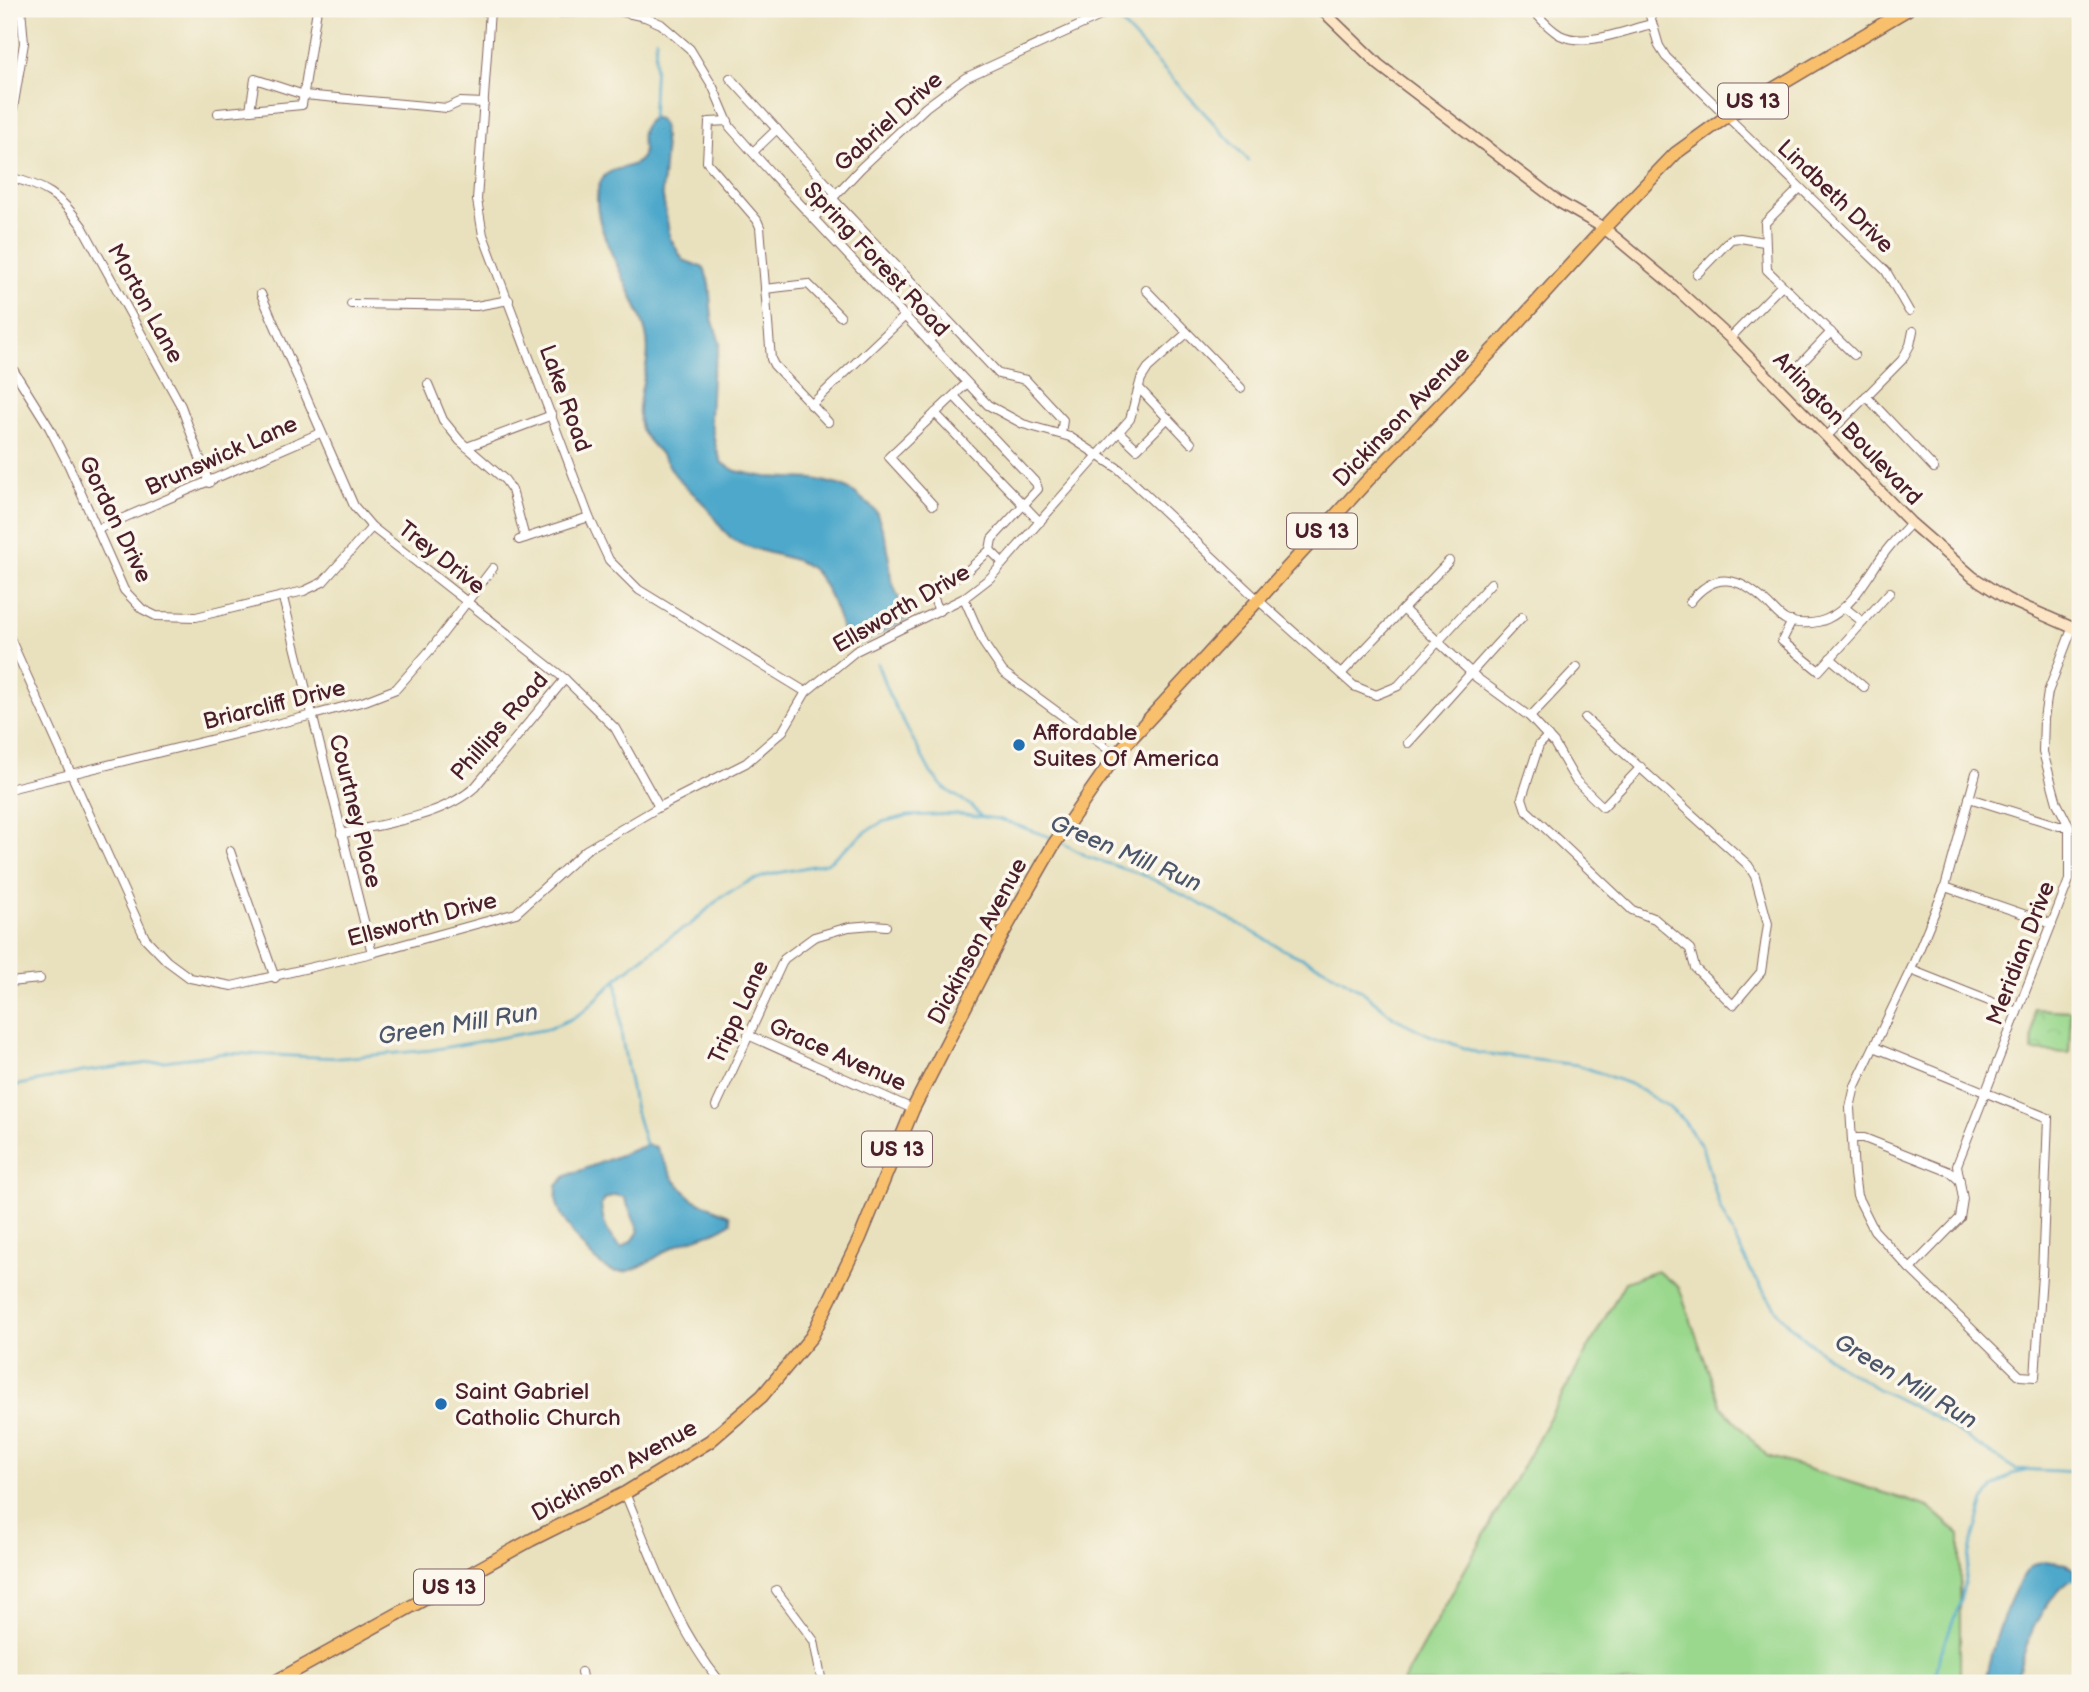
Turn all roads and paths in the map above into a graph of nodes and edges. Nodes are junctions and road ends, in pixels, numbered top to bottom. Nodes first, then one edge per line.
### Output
1 (21, 9) edge
2 (317, 9) edge
3 (466, 9) edge
4 (1111, 9) edge
5 (1321, 9) edge
6 (1532, 9) edge
7 (1648, 9) edge
8 (490, 10) edge
9 (1902, 10) edge
10 (1652, 24) junction
11 (730, 78) dead end
12 (304, 95) junction
13 (484, 103) junction
14 (250, 110) junction
15 (218, 113) dead end
16 (1726, 117) junction
17 (728, 121) junction
18 (777, 129) junction
19 (9, 133) edge
20 (753, 152) junction
21 (9, 177) edge
22 (1800, 188) junction
23 (834, 196) junction
24 (813, 219) junction
25 (1604, 228) junction
26 (1765, 242) junction
27 (1697, 274) dead end
28 (1782, 285) junction
29 (765, 289) junction
30 (1146, 290) dead end
31 (261, 294) dead end
32 (509, 300) junction
33 (351, 304) dead end
34 (1909, 311) dead end
35 (840, 316) dead end
36 (905, 316) junction
37 (949, 322) junction
38 (1913, 331) dead end
39 (1831, 332) junction
40 (1187, 333) junction
41 (1730, 338) junction
42 (928, 341) junction
43 (1854, 355) dead end
44 (9, 363) edge
45 (1793, 372) dead end
46 (967, 383) junction
47 (428, 384) dead end
48 (1139, 388) junction
49 (1241, 388) dead end
50 (954, 396) junction
51 (1866, 396) junction
52 (811, 405) junction
53 (935, 413) junction
54 (552, 415) junction
55 (1168, 418) junction
56 (828, 422) dead end
57 (1119, 432) junction
58 (320, 433) junction
59 (1062, 434) junction
60 (1826, 436) junction
61 (1191, 443) dead end
62 (467, 447) junction
63 (1099, 454) junction
64 (1934, 468) dead end
65 (209, 483) junction
66 (933, 505) dead end
67 (1024, 505) junction
68 (589, 516) junction
69 (1040, 522) junction
70 (1911, 523) junction
71 (372, 527) junction
72 (98, 529) junction
73 (990, 550) junction
74 (1449, 561) dead end
75 (1003, 563) junction
76 (493, 568) dead end
77 (1491, 583) dead end
78 (1890, 592) dead end
79 (283, 598) junction
80 (964, 598) junction
81 (467, 600) junction
82 (1258, 600) junction
83 (1690, 602) dead end
84 (1845, 608) junction
85 (1403, 609) junction
86 (939, 611) junction
87 (1522, 617) dead end
88 (1792, 621) junction
89 (1863, 622) junction
90 (2076, 630) edge
91 (9, 636) edge
92 (1438, 642) junction
93 (1830, 658) junction
94 (1577, 667) dead end
95 (1470, 671) junction
96 (1341, 674) junction
97 (565, 679) junction
98 (1864, 687) dead end
99 (806, 692) junction
100 (313, 715) junction
101 (1530, 717) junction
102 (1585, 718) dead end
103 (1548, 736) junction
104 (1408, 743) dead end
105 (1116, 755) junction
106 (1641, 767) junction
107 (1976, 773) dead end
108 (72, 775) junction
109 (9, 789) edge
110 (1969, 799) junction
111 (659, 807) junction
112 (2069, 826) junction
113 (341, 834) junction
114 (230, 851) dead end
115 (1945, 887) junction
116 (2052, 924) junction
117 (886, 926) dead end
118 (372, 953) junction
119 (1911, 970) junction
120 (275, 978) junction
121 (40, 979) dead end
122 (9, 982) edge
123 (2017, 1012) junction
124 (748, 1035) junction
125 (1874, 1047) junction
126 (1985, 1092) junction
127 (716, 1106) dead end
128 (913, 1109) junction
129 (1852, 1138) junction
130 (1960, 1181) junction
131 (1910, 1269) junction
132 (625, 1493) junction
133 (776, 1590) dead end
134 (581, 1672) dead end
135 (273, 1683) edge
136 (583, 1683) edge
137 (721, 1683) edge
138 (822, 1683) edge

1 - 19 street
2 - 12 street
3 - 8 street, Spring Forest Road
4 - 23 street, Gabriel Drive
5 - 25 main road, Arlington Boulevard
6 - 10 street
7 - 10 street, Lindbeth Drive
8 - 13 street, Lake Road
8 - 17 street, Spring Forest Road
9 - 16 main road, Dickinson Avenue / US 13
10 - 16 street, Lindbeth Drive
11 - 18 street
12 - 13 street
12 - 14 street
12 - 14 street
13 - 32 street, Lake Road
14 - 15 street
16 - 22 street, Lindbeth Drive
16 - 25 main road, Dickinson Avenue / US 13
17 - 20 street, Spring Forest Road
17 - 29 street
18 - 20 street
18 - 23 street
20 - 24 street, Spring Forest Road
21 - 65 street, Morton Lane
22 - 26 street
22 - 34 street, Lindbeth Drive
23 - 24 street, Gabriel Drive
23 - 37 street
24 - 36 street, Spring Forest Road
25 - 41 main road, Arlington Boulevard
25 - 82 main road, Dickinson Avenue / US 13
26 - 27 street
26 - 28 street
28 - 39 street
28 - 41 street
29 - 35 street
29 - 52 street
30 - 40 street
31 - 58 street, Trey Drive
32 - 33 street
32 - 54 street, Lake Road
36 - 42 street, Spring Forest Road
36 - 52 street
37 - 42 street
37 - 59 street
38 - 51 street
39 - 43 street
39 - 45 street
40 - 48 street, Ellsworth Drive
40 - 49 street
41 - 60 main road, Arlington Boulevard
42 - 46 street, Spring Forest Road
44 - 72 street, Gordon Drive
46 - 50 street
46 - 59 street, Spring Forest Road
47 - 62 street
48 - 55 street
48 - 57 street, Ellsworth Drive
50 - 53 street
50 - 67 street
51 - 60 street
51 - 64 street
52 - 56 street
53 - 66 street
53 - 67 street
54 - 62 street
54 - 68 street, Lake Road
55 - 57 street
55 - 61 street
57 - 63 street, Ellsworth Drive
58 - 65 street, Brunswick Lane
58 - 71 street, Trey Drive
59 - 63 street, Spring Forest Road
60 - 70 main road, Arlington Boulevard
62 - 68 street
63 - 69 street, Ellsworth Drive
63 - 82 street, Spring Forest Road
65 - 72 street, Brunswick Lane
67 - 69 street
67 - 73 street
68 - 99 street, Lake Road
69 - 75 street, Ellsworth Drive
70 - 84 street
70 - 90 main road, Arlington Boulevard
71 - 79 street, Gordon Drive
71 - 81 street, Trey Drive
72 - 79 street, Gordon Drive
73 - 75 street
73 - 86 street
74 - 85 street
75 - 80 street, Ellsworth Drive
76 - 81 street, Briarcliff Drive
77 - 92 street
78 - 89 street
79 - 100 street, Courtney Place
80 - 86 street, Ellsworth Drive
80 - 105 street
81 - 97 street, Trey Drive
81 - 100 street, Briarcliff Drive
82 - 96 street, Spring Forest Road
82 - 105 main road, Dickinson Avenue / US 13
83 - 88 street
84 - 88 street
84 - 89 street
85 - 92 street
85 - 96 street
86 - 99 street, Ellsworth Drive
87 - 95 street
88 - 93 street
89 - 93 street
90 - 112 street, Meridian Drive
91 - 108 street, Ellsworth Drive
92 - 95 street
92 - 96 street, Spring Forest Road
93 - 98 street
94 - 101 street
95 - 101 street
95 - 104 street
97 - 111 street, Trey Drive
97 - 113 street, Phillips Road
99 - 111 street, Ellsworth Drive
100 - 108 street, Briarcliff Drive
100 - 113 street, Courtney Place
101 - 103 street
102 - 106 street
103 - 106 street
103 - 106 street
105 - 128 main road, Dickinson Avenue / US 13
107 - 110 street
108 - 109 street, Briarcliff Drive
108 - 120 street, Ellsworth Drive
110 - 112 street
110 - 115 street
111 - 118 street, Ellsworth Drive
112 - 116 street, Meridian Drive
113 - 118 street, Courtney Place
114 - 120 street
115 - 116 street
115 - 119 street
116 - 123 street, Meridian Drive
117 - 124 street, Tripp Lane
118 - 120 street, Ellsworth Drive
119 - 123 street
119 - 125 street
121 - 122 street
123 - 126 street, Meridian Drive
124 - 127 street, Tripp Lane
124 - 128 street, Grace Avenue
125 - 126 street
125 - 129 street
126 - 130 street, Meridian Drive
126 - 131 street
128 - 132 main road, Dickinson Avenue / US 13
129 - 130 street
129 - 131 street
130 - 131 street, Meridian Drive
132 - 135 main road, Dickinson Avenue / US 13
132 - 137 street
133 - 138 street
134 - 136 street

